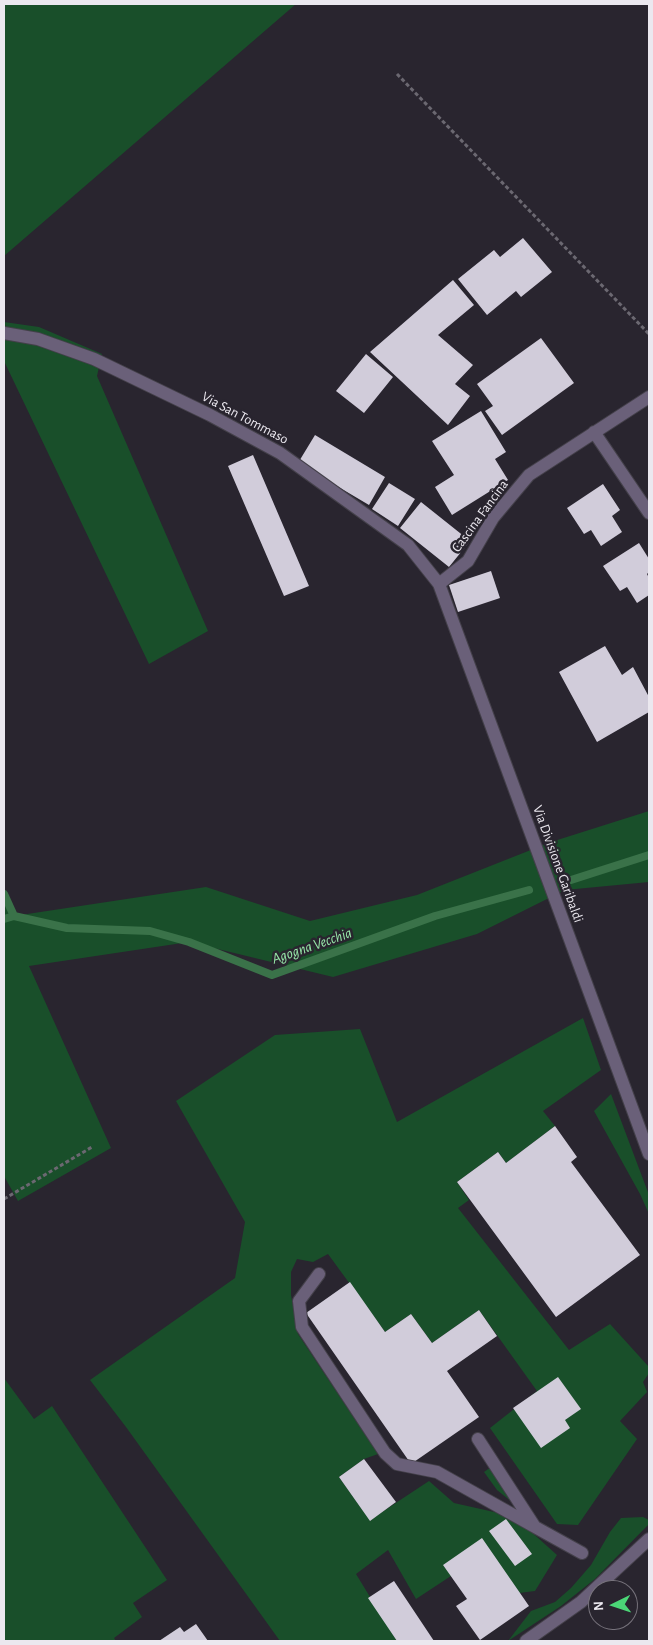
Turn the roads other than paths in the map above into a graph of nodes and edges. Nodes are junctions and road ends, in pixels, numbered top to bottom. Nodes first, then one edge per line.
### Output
1 (4, 334) edge
2 (649, 397) edge
3 (594, 432) junction
4 (649, 513) edge
5 (439, 584) junction
6 (649, 1154) edge
7 (319, 1274) dead end
8 (478, 1439) dead end
9 (535, 1527) junction
10 (649, 1539) edge
11 (582, 1553) dead end
12 (526, 1641) edge

1 - 5 street, Via San Tommaso
2 - 3 street, Cascina Fancina
3 - 4 street
3 - 5 street, Cascina Fancina
5 - 6 street, Via Divisione Garibaldi
7 - 9 street
8 - 9 street
9 - 11 street
10 - 12 street

